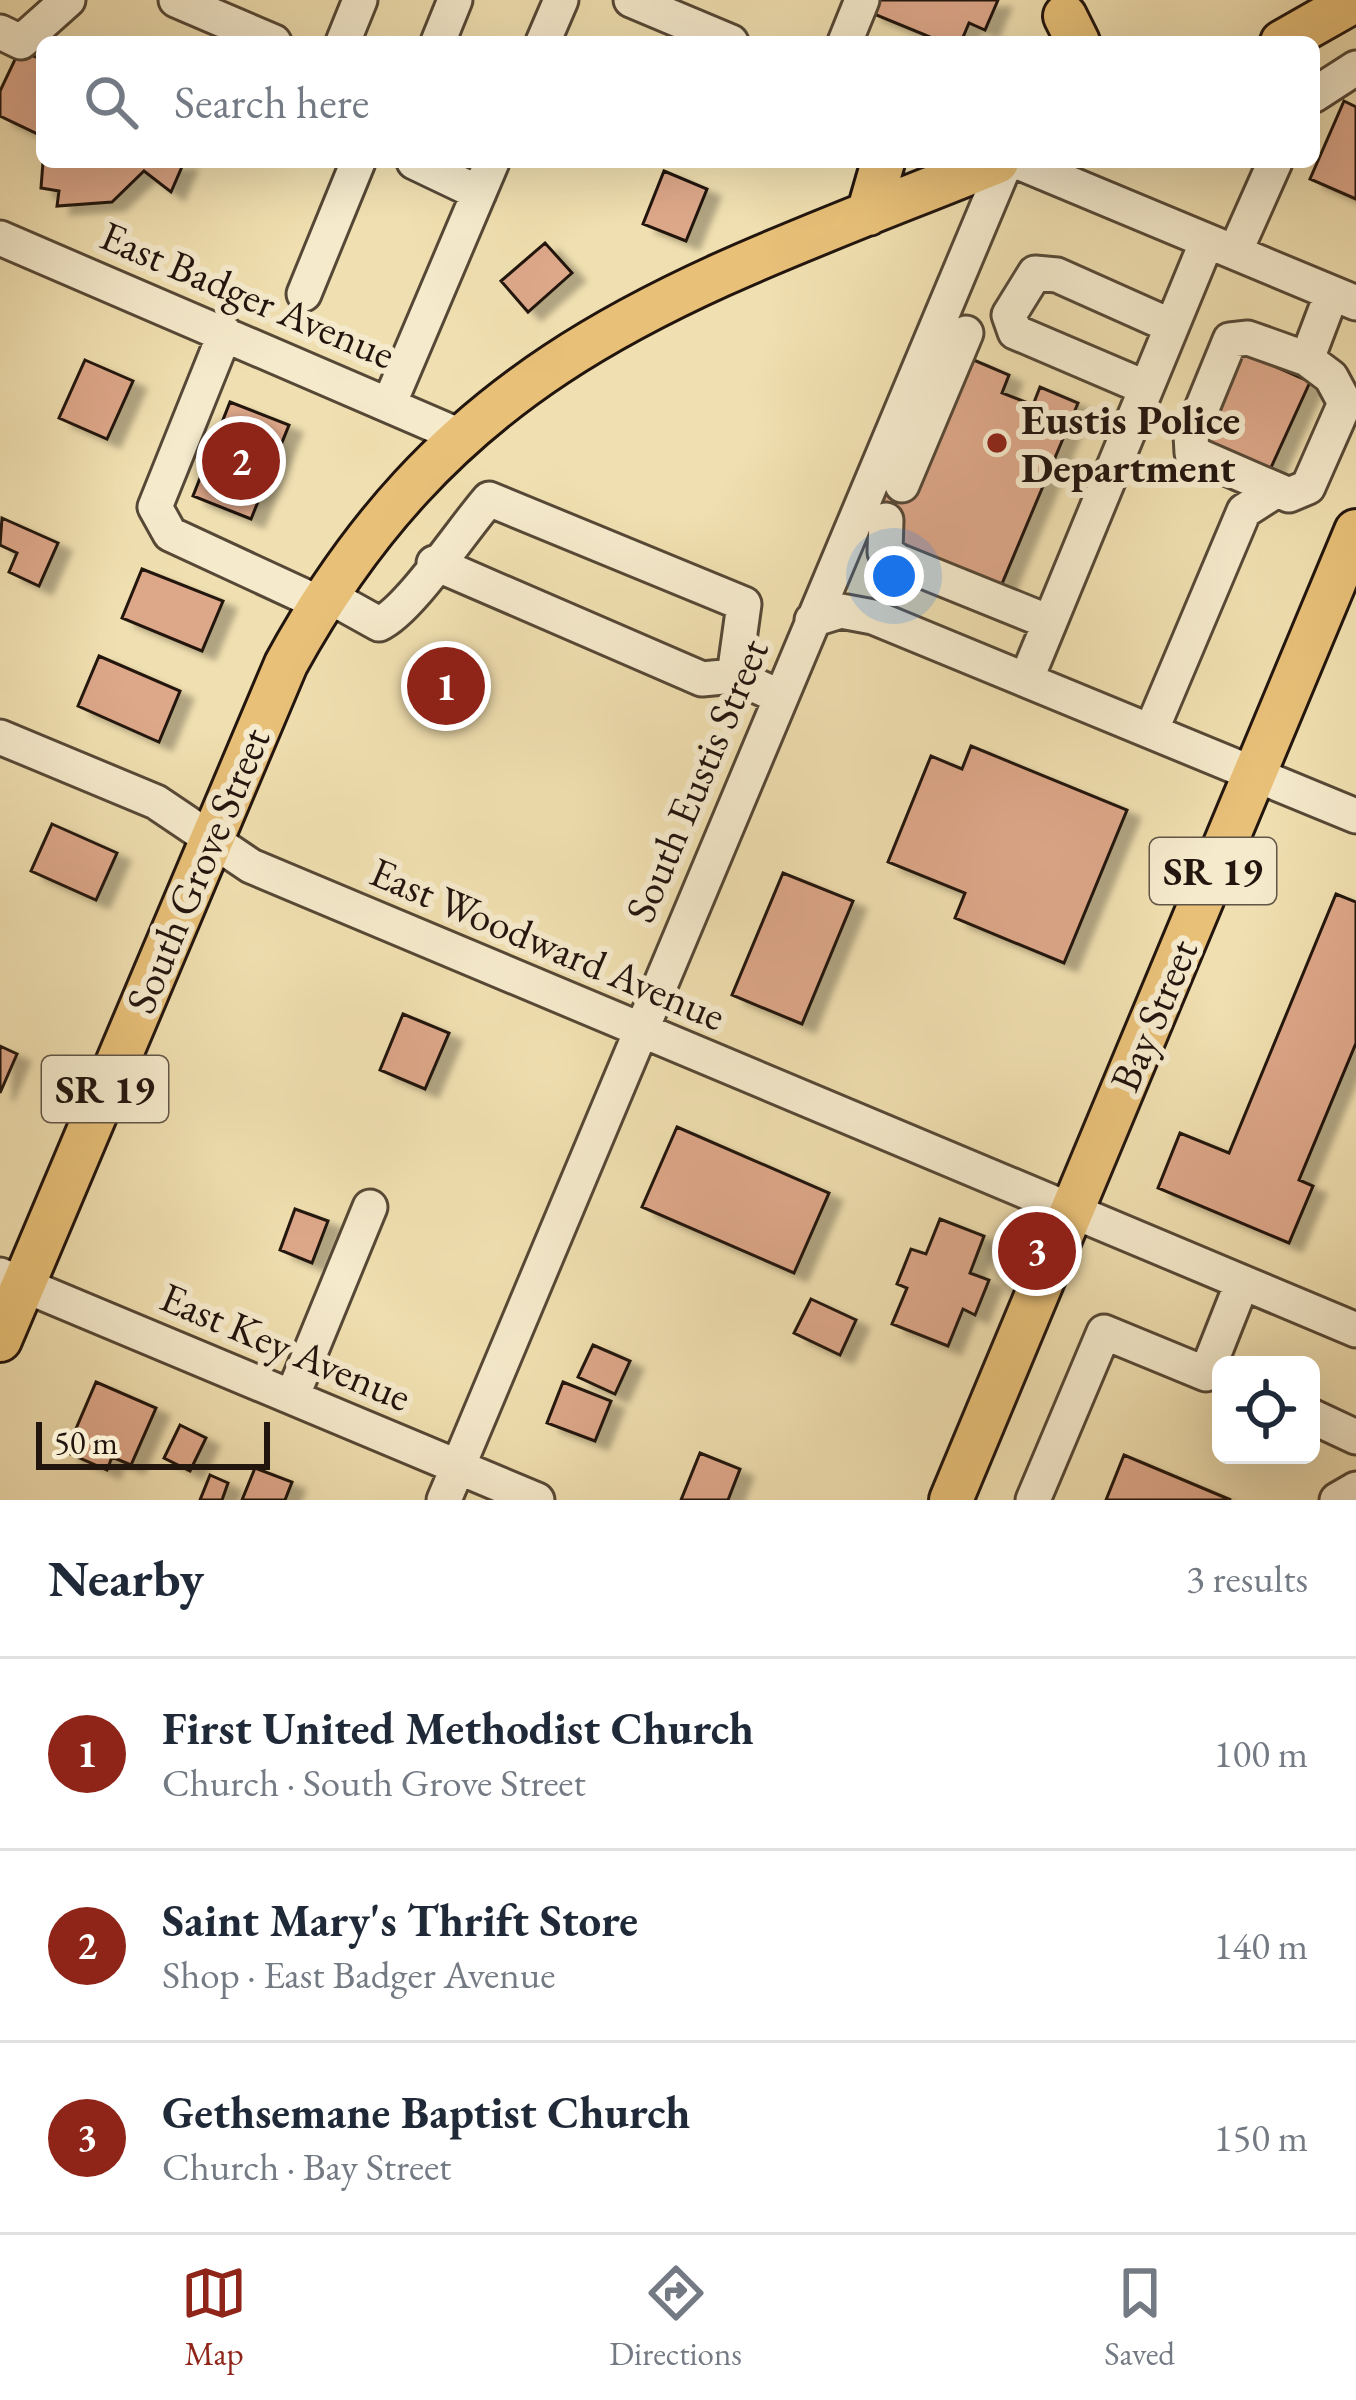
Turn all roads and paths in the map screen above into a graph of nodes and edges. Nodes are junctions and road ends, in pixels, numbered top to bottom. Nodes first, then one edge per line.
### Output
1 (68, 0) edge
2 (176, 0) edge
3 (360, 0) edge
4 (455, 0) edge
5 (561, 0) edge
6 (631, 0) edge
7 (862, 0) edge
8 (1353, 7) edge
9 (0, 32) edge
10 (260, 36) edge
11 (345, 36) edge
12 (440, 36) edge
13 (546, 36) edge
14 (717, 36) edge
15 (847, 36) edge
16 (1294, 36) edge
17 (1356, 68) edge
18 (1320, 91) edge
19 (356, 168) edge
20 (443, 168) edge
21 (882, 168) edge
22 (986, 168) edge
23 (999, 168) edge
24 (1032, 168) edge
25 (1271, 168) edge
26 (486, 177) edge
27 (868, 214) junction
28 (0, 238) edge
29 (1221, 247) junction
30 (304, 294) dead end
31 (1344, 298) edge
32 (1169, 325) junction
33 (1014, 330) junction
34 (950, 331) junction
35 (225, 333) junction
36 (1306, 359) junction
37 (1144, 387) junction
38 (390, 402) junction
39 (460, 436) junction
40 (902, 484) dead end
41 (1276, 490) junction
42 (886, 520) dead end
43 (1356, 531) edge
44 (434, 563) junction
45 (322, 599) junction
46 (812, 620) junction
47 (1049, 622) junction
48 (718, 678) junction
49 (1026, 680) junction
50 (781, 697) junction
51 (1151, 731) junction
52 (0, 736) edge
53 (1254, 773) junction
54 (1356, 816) edge
55 (210, 838) junction
56 (639, 1031) junction
57 (370, 1207) dead end
58 (1070, 1212) junction
59 (12, 1280) edge
60 (1242, 1283) junction
61 (1356, 1330) edge
62 (0, 1340) edge
63 (1219, 1356) edge
64 (1212, 1377) edge
65 (292, 1397) junction
66 (1320, 1420) edge
67 (1356, 1437) edge
68 (457, 1467) junction
69 (1356, 1489) edge
70 (444, 1500) edge
71 (537, 1500) edge
72 (951, 1500) edge
73 (1034, 1500) edge
74 (1337, 1500) edge

1 - 9 street
2 - 10 street
3 - 11 street
4 - 12 street
5 - 13 street
6 - 14 street
7 - 15 street
8 - 16 main road
17 - 18 street
19 - 30 street
20 - 26 street
21 - 27 main road
22 - 27 main road, SR 19
23 - 34 street, South Eustis Street
24 - 29 street
25 - 29 street
26 - 38 street
27 - 39 main road, SR 19
28 - 35 street, East Badger Avenue
29 - 31 street
29 - 32 street
31 - 36 street
32 - 33 street
32 - 37 street
33 - 34 street
33 - 37 street
34 - 40 street
34 - 46 street, South Eustis Street
35 - 38 street, East Badger Avenue
35 - 45 street
36 - 41 street
36 - 41 street
37 - 47 street
38 - 39 street, East Badger Avenue
39 - 45 main road, SR 19
41 - 51 street
42 - 47 street
43 - 53 main road, Bay Street / SR 19
44 - 45 street
44 - 48 street
44 - 48 street
45 - 55 main road, South Grove Street / SR 19
46 - 49 street
46 - 50 street, South Eustis Street
47 - 49 street
48 - 50 street
49 - 51 street
50 - 56 street, South Eustis Street
51 - 53 street
52 - 55 street, East Woodward Avenue
53 - 54 street
53 - 58 main road, Bay Street / SR 19
55 - 56 street, East Woodward Avenue
55 - 59 main road, South Grove Street / SR 19
56 - 58 street, East Woodward Avenue
56 - 68 street, South Eustis Street
57 - 65 street
58 - 60 street, East Woodward Avenue
58 - 72 main road, Bay Street / SR 19
59 - 62 main road, South Grove Street / SR 19
59 - 65 street, East Key Avenue
60 - 61 street, East Woodward Avenue
60 - 63 street
64 - 73 street
65 - 68 street, East Key Avenue
66 - 67 street
68 - 70 street, South Eustis Street
68 - 71 street, East Key Avenue
69 - 74 street

